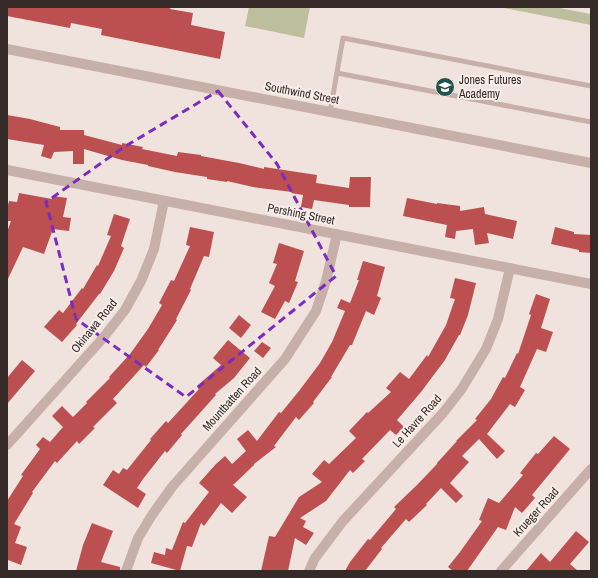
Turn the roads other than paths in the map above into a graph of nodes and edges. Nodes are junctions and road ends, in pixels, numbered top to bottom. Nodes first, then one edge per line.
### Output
1 (7, 49) edge
2 (337, 73) junction
3 (591, 86) edge
4 (330, 112) junction
5 (591, 122) edge
6 (591, 163) edge
7 (7, 170) edge
8 (164, 201) junction
9 (337, 234) junction
10 (510, 268) junction
11 (591, 284) edge
12 (7, 445) edge
13 (591, 469) edge
14 (126, 571) edge
15 (309, 571) edge
16 (501, 571) edge

1 - 4 street, Southwind Street
2 - 3 lane
2 - 4 lane
2 - 5 lane
4 - 6 street, Southwind Street
7 - 8 street, Pershing Street
8 - 9 street, Pershing Street
8 - 12 street, Okinawa Road
9 - 10 street, Pershing Street
9 - 14 street, Mountbatten Road
10 - 11 street, Pershing Street
10 - 15 street, Le Havre Road
13 - 16 street, Krueger Road

